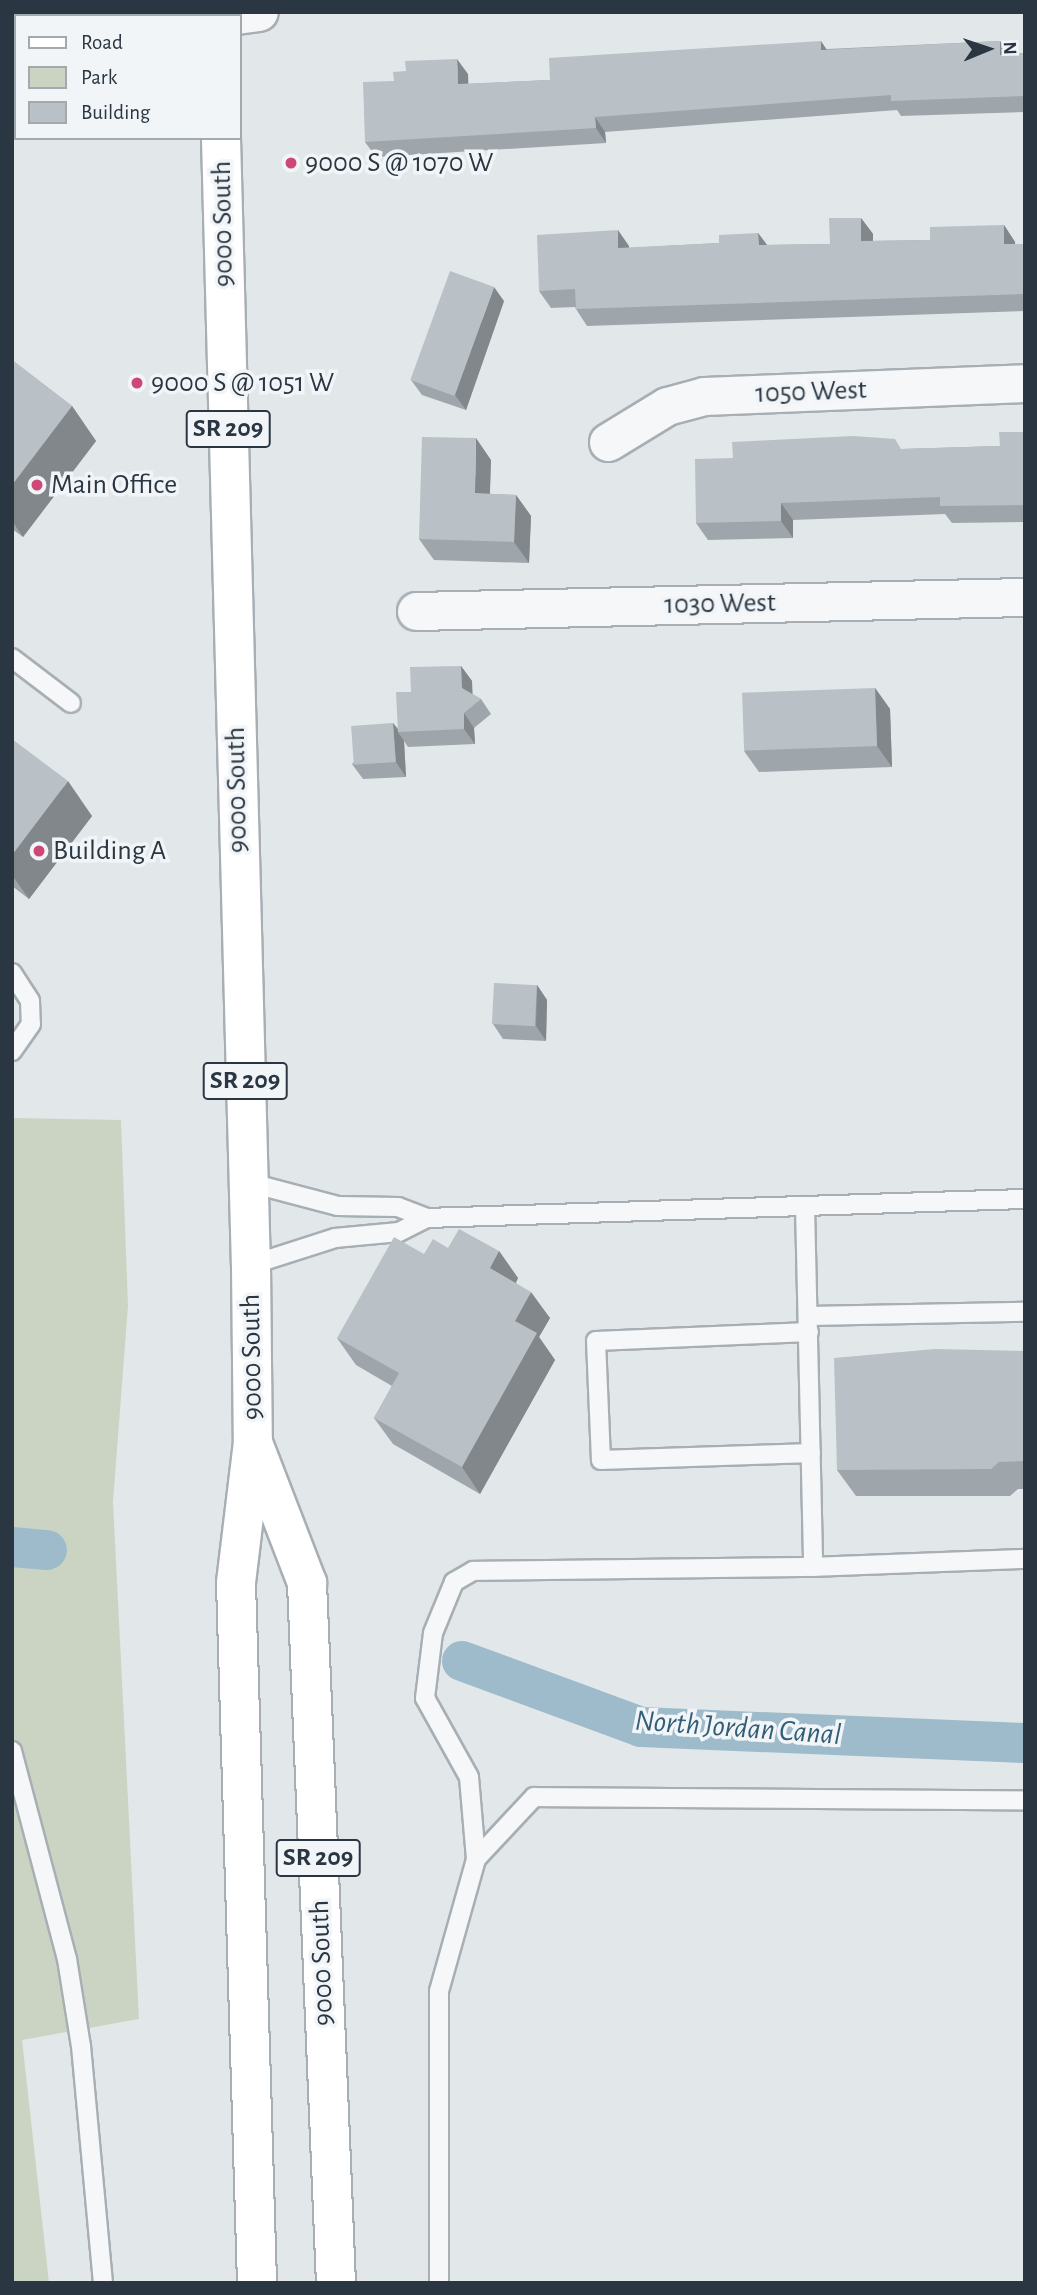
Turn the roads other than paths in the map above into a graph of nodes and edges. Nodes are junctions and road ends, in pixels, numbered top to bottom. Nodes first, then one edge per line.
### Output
1 (221, 140) edge
2 (1025, 383) edge
3 (608, 442) dead end
4 (1025, 597) edge
5 (416, 611) dead end
6 (12, 658) edge
7 (71, 703) dead end
8 (12, 972) edge
9 (12, 1051) edge
10 (247, 1182) junction
11 (1025, 1199) edge
12 (805, 1206) junction
13 (426, 1218) junction
14 (251, 1265) junction
15 (1025, 1312) edge
16 (809, 1324) junction
17 (253, 1442) junction
18 (811, 1453) junction
19 (1025, 1559) edge
20 (813, 1567) junction
21 (12, 1751) edge
22 (1025, 1800) edge
23 (476, 1859) junction
24 (103, 2283) edge
25 (257, 2283) edge
26 (336, 2283) edge
27 (439, 2283) edge

1 - 10 main road, 9000 South / SR 209
2 - 3 street, 1050 West
4 - 5 street, 1030 West
6 - 7 lane
8 - 9 lane
10 - 13 lane
10 - 14 main road, 9000 South / SR 209
11 - 12 lane
12 - 13 lane
12 - 16 lane
13 - 14 lane
14 - 17 main road, 9000 South / SR 209
15 - 16 lane
16 - 18 lane
16 - 18 lane
17 - 25 main road, 9000 South / SR 209
17 - 26 main road, 9000 South / SR 209
18 - 20 lane
19 - 20 lane
20 - 23 lane
21 - 24 lane
22 - 23 lane
23 - 27 lane

